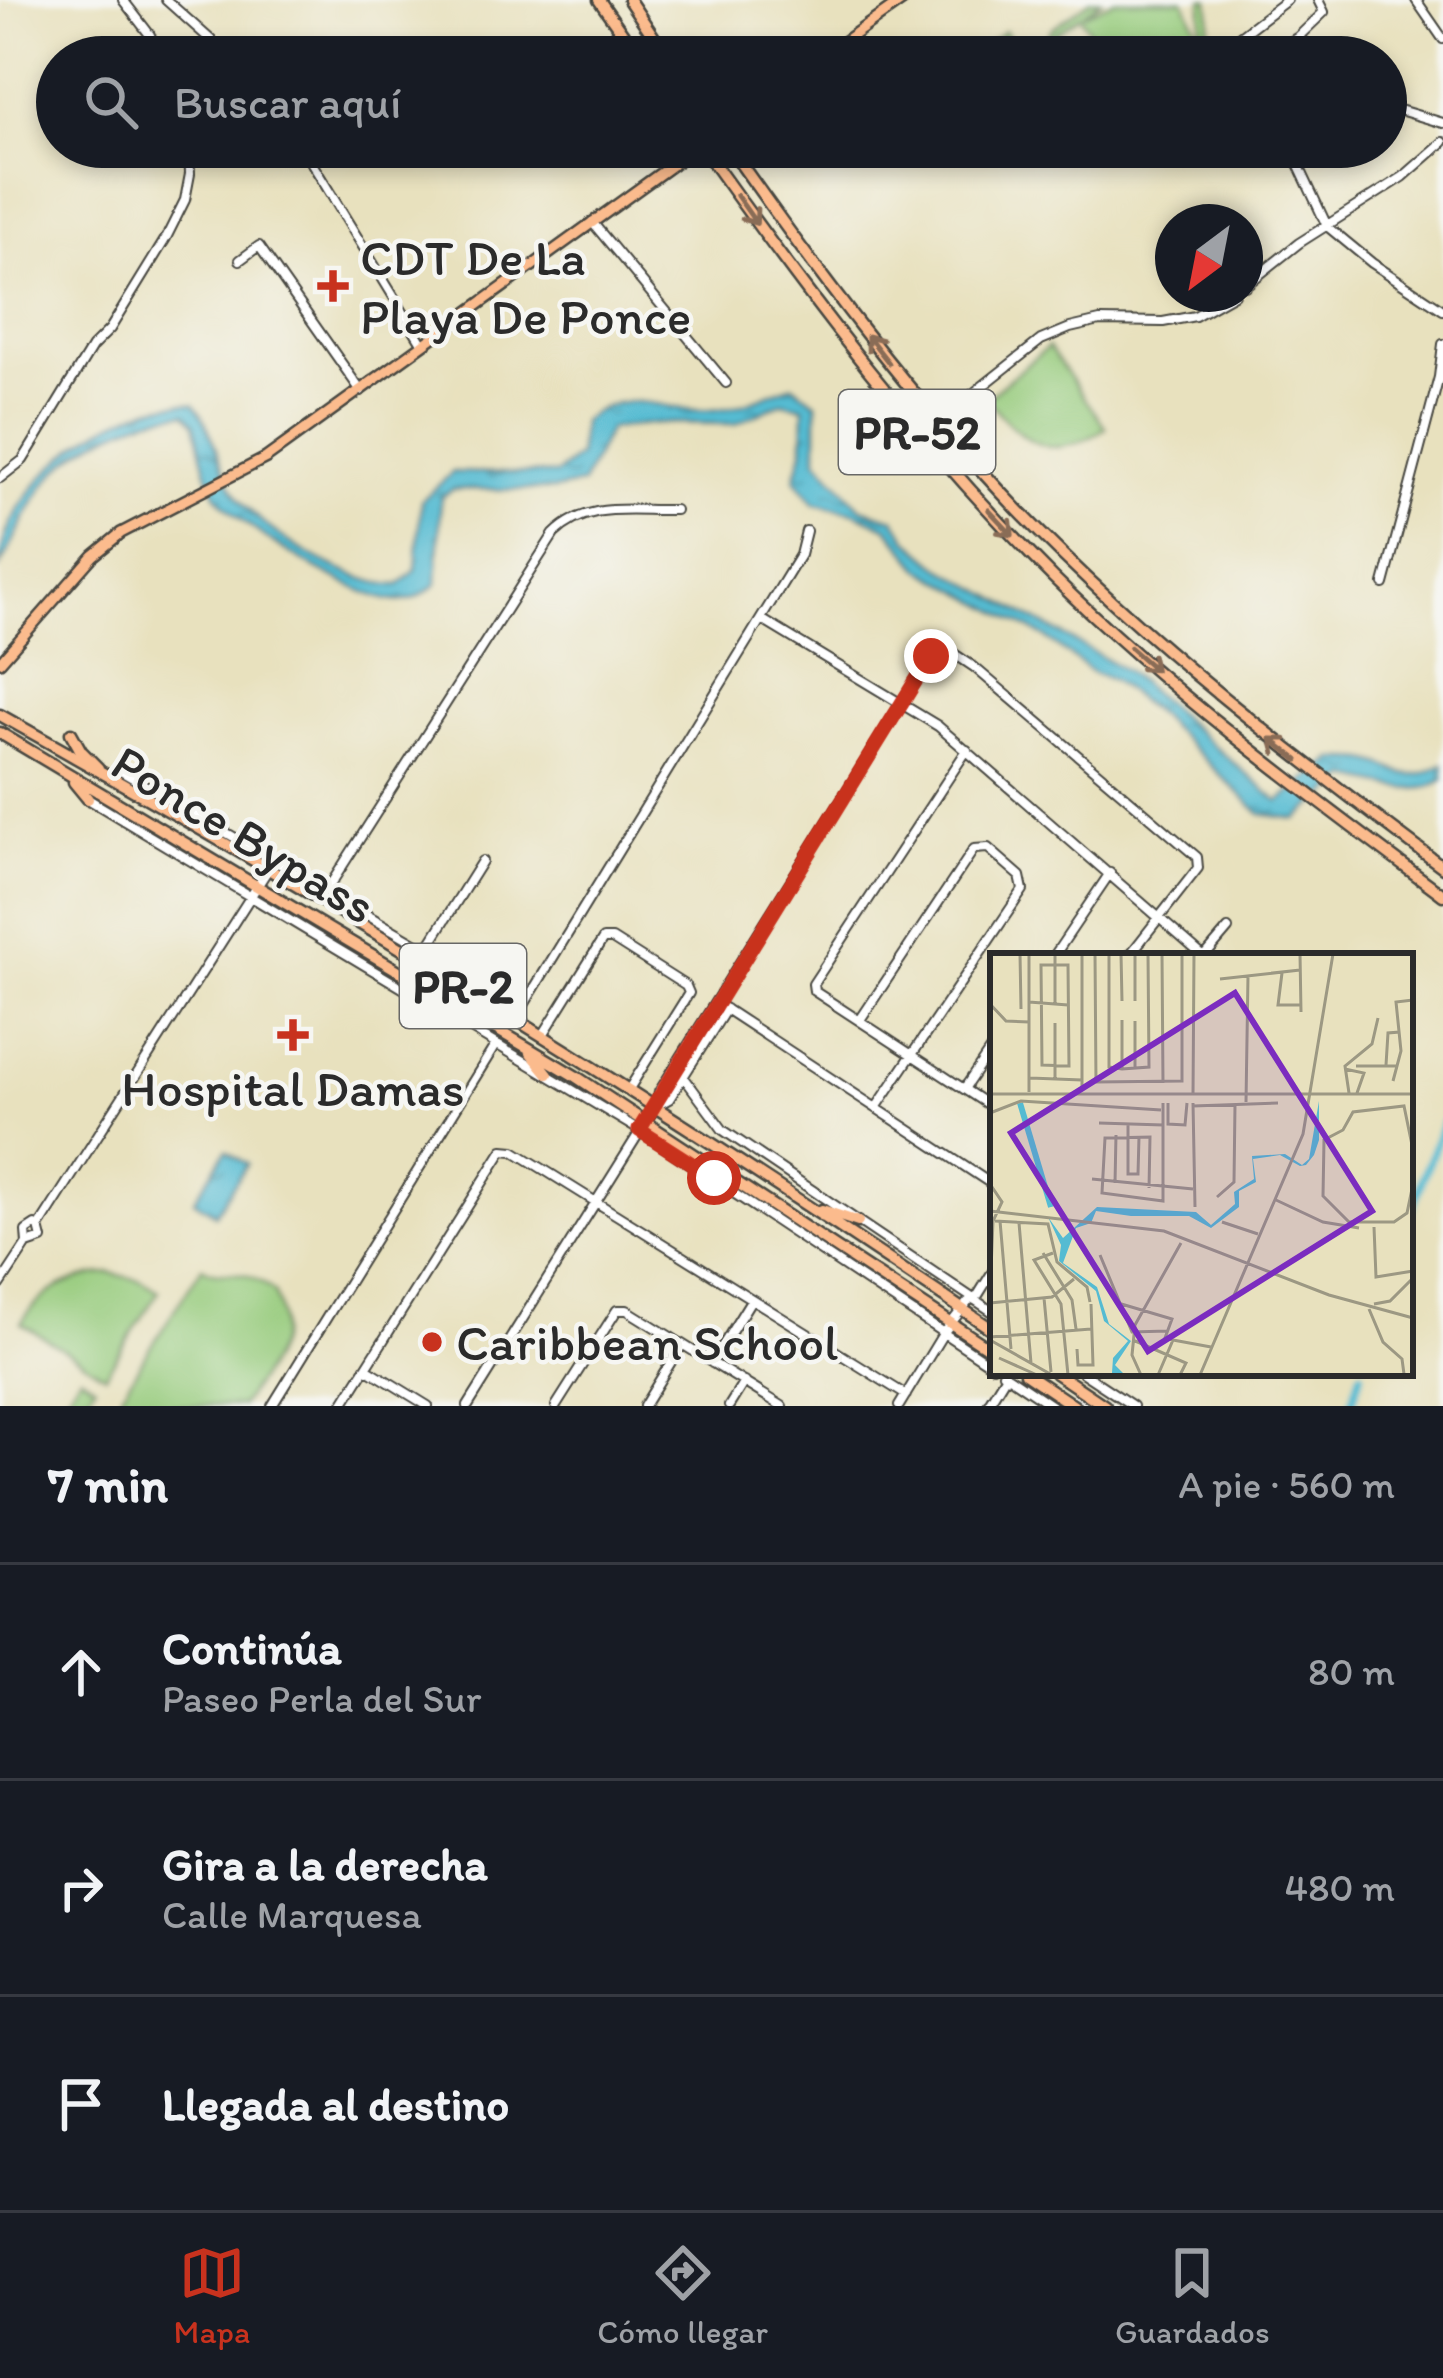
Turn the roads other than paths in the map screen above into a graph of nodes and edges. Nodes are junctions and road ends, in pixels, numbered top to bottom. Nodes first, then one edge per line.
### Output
1 (123, 0) edge
2 (166, 0) edge
3 (599, 0) edge
4 (629, 0) edge
5 (640, 0) edge
6 (903, 0) edge
7 (1288, 0) edge
8 (1318, 0) edge
9 (1416, 0) edge
10 (644, 22) junction
11 (150, 36) edge
12 (206, 36) edge
13 (624, 36) edge
14 (653, 36) edge
15 (852, 36) edge
16 (1239, 36) edge
17 (1299, 36) edge
18 (1443, 39) edge
19 (1407, 112) edge
20 (1443, 123) edge
21 (1443, 142) edge
22 (190, 168) edge
23 (315, 168) edge
24 (669, 168) edge
25 (714, 168) edge
26 (744, 168) edge
27 (1300, 168) edge
28 (592, 222) junction
29 (1327, 226) junction
30 (240, 260) dead end
31 (1263, 273) edge
32 (1443, 310) edge
33 (1202, 312) edge
34 (422, 344) junction
35 (1443, 344) edge
36 (726, 382) dead end
37 (361, 391) junction
38 (976, 407) dead end
39 (0, 478) edge
40 (675, 510) dead end
41 (806, 531) dead end
42 (1384, 584) dead end
43 (761, 619) junction
44 (0, 662) edge
45 (903, 703) junction
46 (0, 704) edge
47 (0, 715) edge
48 (14, 723) junction
49 (71, 733) dead end
50 (0, 734) edge
51 (967, 750) junction
52 (68, 775) junction
53 (113, 775) junction
54 (88, 799) joint
55 (482, 861) dead end
56 (1443, 867) edge
57 (267, 871) junction
58 (1111, 873) junction
59 (326, 890) junction
60 (255, 891) junction
61 (1443, 895) edge
62 (1159, 915) junction
63 (1228, 929) dead end
64 (428, 947) junction
65 (1056, 953) edge
66 (1131, 953) edge
67 (1201, 953) edge
68 (1207, 953) edge
69 (524, 1006) junction
70 (722, 1006) junction
71 (516, 1018) junction
72 (860, 1020) junction
73 (543, 1035) junction
74 (695, 1036) junction
75 (705, 1043) junction
76 (496, 1044) junction
77 (526, 1046) junction
78 (990, 1050) edge
79 (912, 1056) junction
80 (548, 1074) junction
81 (683, 1076) junction
82 (964, 1089) junction
83 (629, 1090) junction
84 (656, 1106) junction
85 (990, 1106) edge
86 (876, 1108) junction
87 (642, 1125) junction
88 (990, 1183) edge
89 (798, 1199) junction
90 (595, 1200) junction
91 (859, 1222) junction
92 (990, 1275) edge
93 (0, 1285) edge
94 (973, 1299) junction
95 (751, 1300) junction
96 (962, 1309) junction
97 (990, 1310) edge
98 (947, 1328) junction
99 (990, 1328) edge
100 (682, 1344) junction
101 (990, 1350) edge
102 (712, 1363) junction
103 (990, 1364) edge
104 (366, 1368) junction
105 (1003, 1376) edge
106 (1007, 1376) edge
107 (1029, 1376) edge
108 (1061, 1376) edge
109 (1088, 1376) edge
110 (744, 1382) junction
111 (906, 1395) junction
112 (272, 1406) edge
113 (343, 1406) edge
114 (428, 1406) edge
115 (468, 1406) edge
116 (556, 1406) edge
117 (644, 1406) edge
118 (729, 1406) edge
119 (782, 1406) edge
120 (899, 1406) edge
121 (986, 1406) edge
122 (1052, 1406) edge
123 (1074, 1406) edge
124 (1106, 1406) edge
125 (1133, 1406) edge

1 - 11 street
2 - 12 street
3 - 13 highway
4 - 10 highway
5 - 10 highway
6 - 15 main road
7 - 16 street
8 - 17 street
9 - 18 street
10 - 14 highway
19 - 20 street
21 - 29 street
22 - 39 street
23 - 34 street
24 - 28 main road
25 -> 61 highway, PR-52
56 -> 26 highway, PR-52
27 - 29 street
28 - 34 main road
28 - 36 street
29 - 31 street
29 - 32 street
30 - 37 street
33 - 38 street
34 - 37 main road
35 - 42 street
37 - 44 main road
40 - 59 street
41 - 43 street
43 - 45 street
43 - 69 street
45 - 51 street
45 - 62 street
45 - 70 street
46 - 48 highway
47 - 48 highway, Ponce Bypass / PR-2
48 - 53 highway, Ponce Bypass / PR-2
49 - 53 highway
50 - 52 highway, Ponce Bypass / PR-2
51 - 58 street
51 - 72 street
52 - 54 highway
52 - 60 highway, Ponce Bypass / PR-2
53 - 57 highway, Ponce Bypass / PR-2
53 - 59 street
54 - 60 street
55 - 64 street
57 - 60 street
57 - 71 highway, Ponce Bypass / PR-2
58 - 62 street
58 - 65 street
59 - 64 street
60 - 76 street
60 - 77 highway, Ponce Bypass / PR-2
60 - 93 street
62 - 66 street
62 - 67 street
63 - 68 street
64 - 69 street
69 - 71 street
70 - 74 street
70 - 75 street
70 - 86 street
71 - 73 highway, Ponce Bypass / PR-2
72 - 79 street
72 - 79 street
73 - 83 highway, Ponce Bypass / PR-2
73 - 83 street
74 - 75 street
74 - 84 street
75 - 81 street
76 - 80 street
76 - 112 street
77 - 80 highway
77 - 87 highway, Ponce Bypass / PR-2
78 - 82 street
79 - 82 street
79 - 86 street
80 - 87 street
81 - 84 street
81 - 91 street
82 - 85 street
83 - 84 highway, Ponce Bypass / PR-2
84 - 87 street
84 - 89 highway, Ponce Bypass / PR-2
86 - 88 street
87 - 90 street
87 - 98 highway, Ponce Bypass / PR-2
89 - 91 highway
89 - 96 highway, Ponce Bypass / PR-2
90 - 95 street
90 - 104 street
90 - 115 street
91 - 94 street
92 - 94 street
94 - 96 street
94 - 97 street
95 - 102 street
95 - 111 street
96 - 98 street
96 - 99 highway, Ponce Bypass / PR-2
98 - 101 highway, Ponce Bypass / PR-2
98 - 103 street
98 - 111 street
100 - 102 street
100 - 116 street
100 - 117 street
102 - 110 street
104 - 113 street
104 - 114 street
105 - 121 street
106 - 122 street
107 - 123 highway
108 - 124 highway
109 - 125 street
110 - 118 street
110 - 119 street
111 - 120 street

